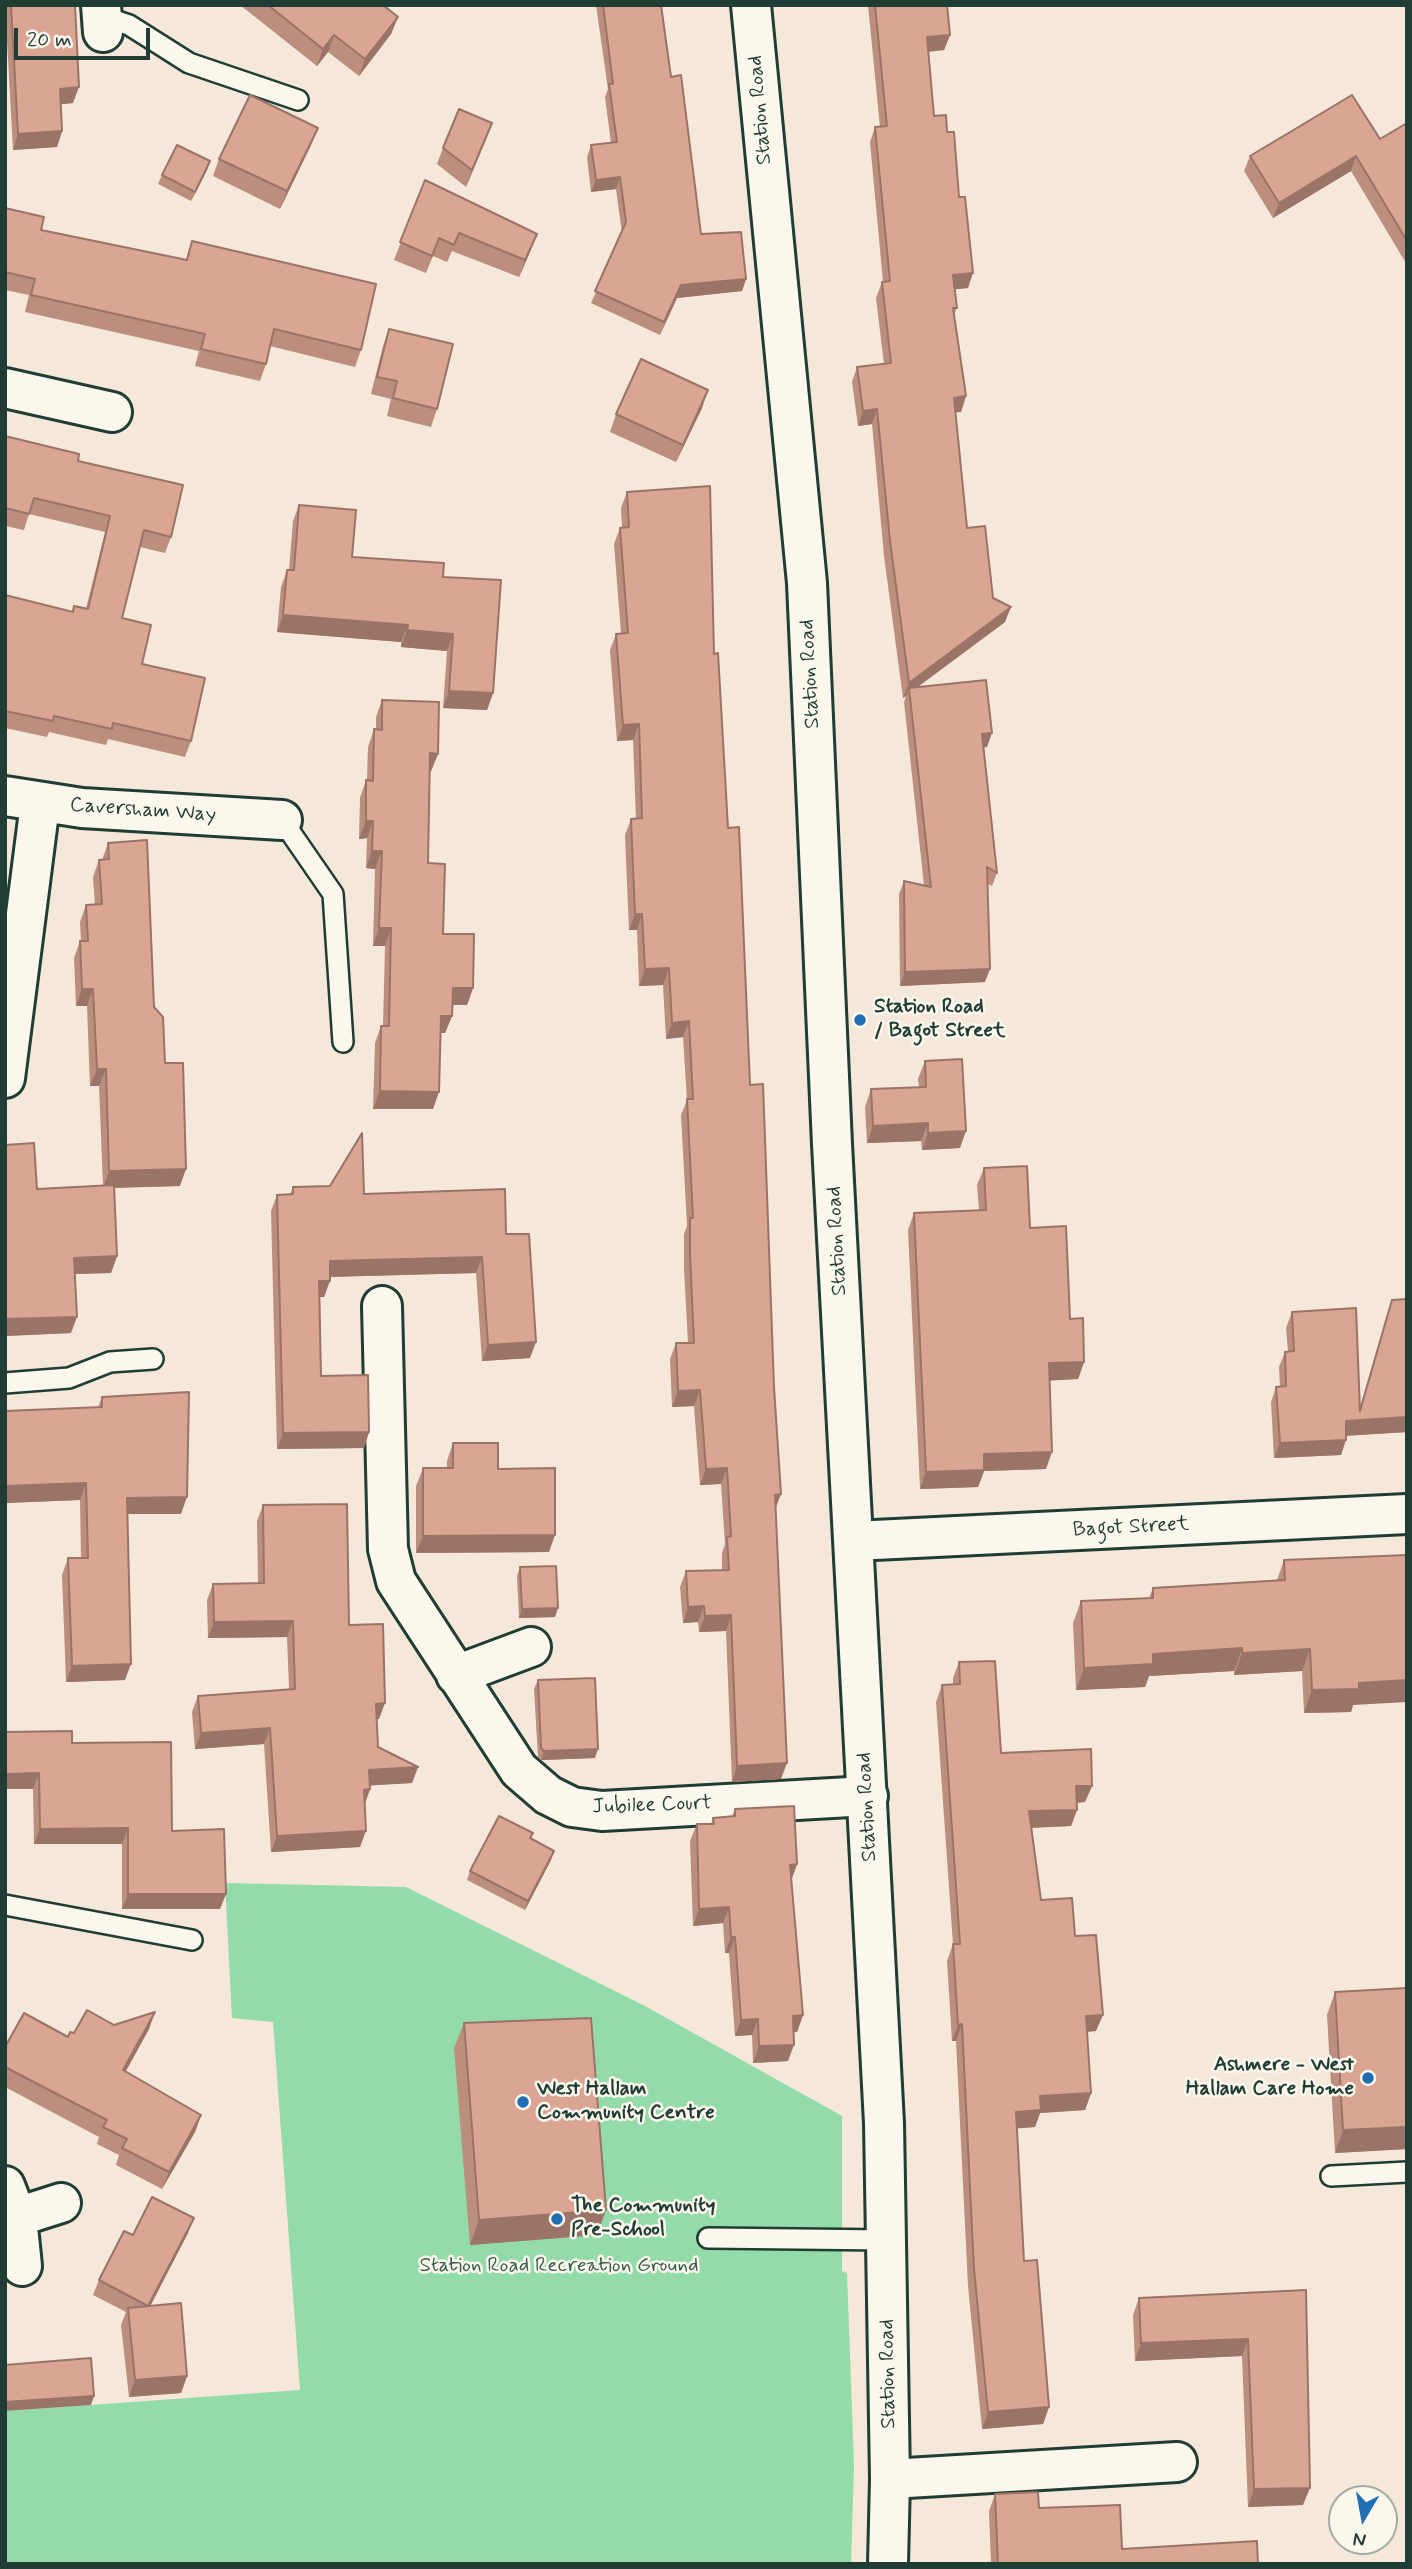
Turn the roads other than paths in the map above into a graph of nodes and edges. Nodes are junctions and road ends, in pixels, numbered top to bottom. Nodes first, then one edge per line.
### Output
1 (751, 5) edge
2 (102, 18) edge
3 (298, 100) dead end
4 (5, 388) edge
5 (112, 412) dead end
6 (23, 800) edge
7 (282, 820) joint
8 (343, 1042) dead end
9 (5, 1078) edge
10 (382, 1306) dead end
11 (153, 1359) dead end
12 (5, 1383) edge
13 (1407, 1514) edge
14 (854, 1541) junction
15 (531, 1647) dead end
16 (456, 1675) junction
17 (868, 1796) junction
18 (5, 1905) edge
19 (192, 1940) dead end
20 (1407, 2172) edge
21 (1331, 2176) dead end
22 (11, 2202) edge
23 (61, 2203) dead end
24 (708, 2238) dead end
25 (888, 2241) junction
26 (22, 2266) dead end
27 (1177, 2462) dead end
28 (891, 2479) junction
29 (888, 2564) edge

1 - 14 street, Station Road
2 - 3 lane
4 - 5 street
6 - 7 street, Caversham Way
6 - 9 street
7 - 8 lane
10 - 16 street, Jubilee Court
11 - 12 lane
13 - 14 street, Bagot Street
14 - 17 street, Station Road
15 - 16 street
16 - 17 street, Jubilee Court
17 - 25 street, Station Road
18 - 19 lane
20 - 21 lane
22 - 23 street
22 - 26 street
24 - 25 lane
25 - 28 street, Station Road
27 - 28 street
28 - 29 street, Station Road

